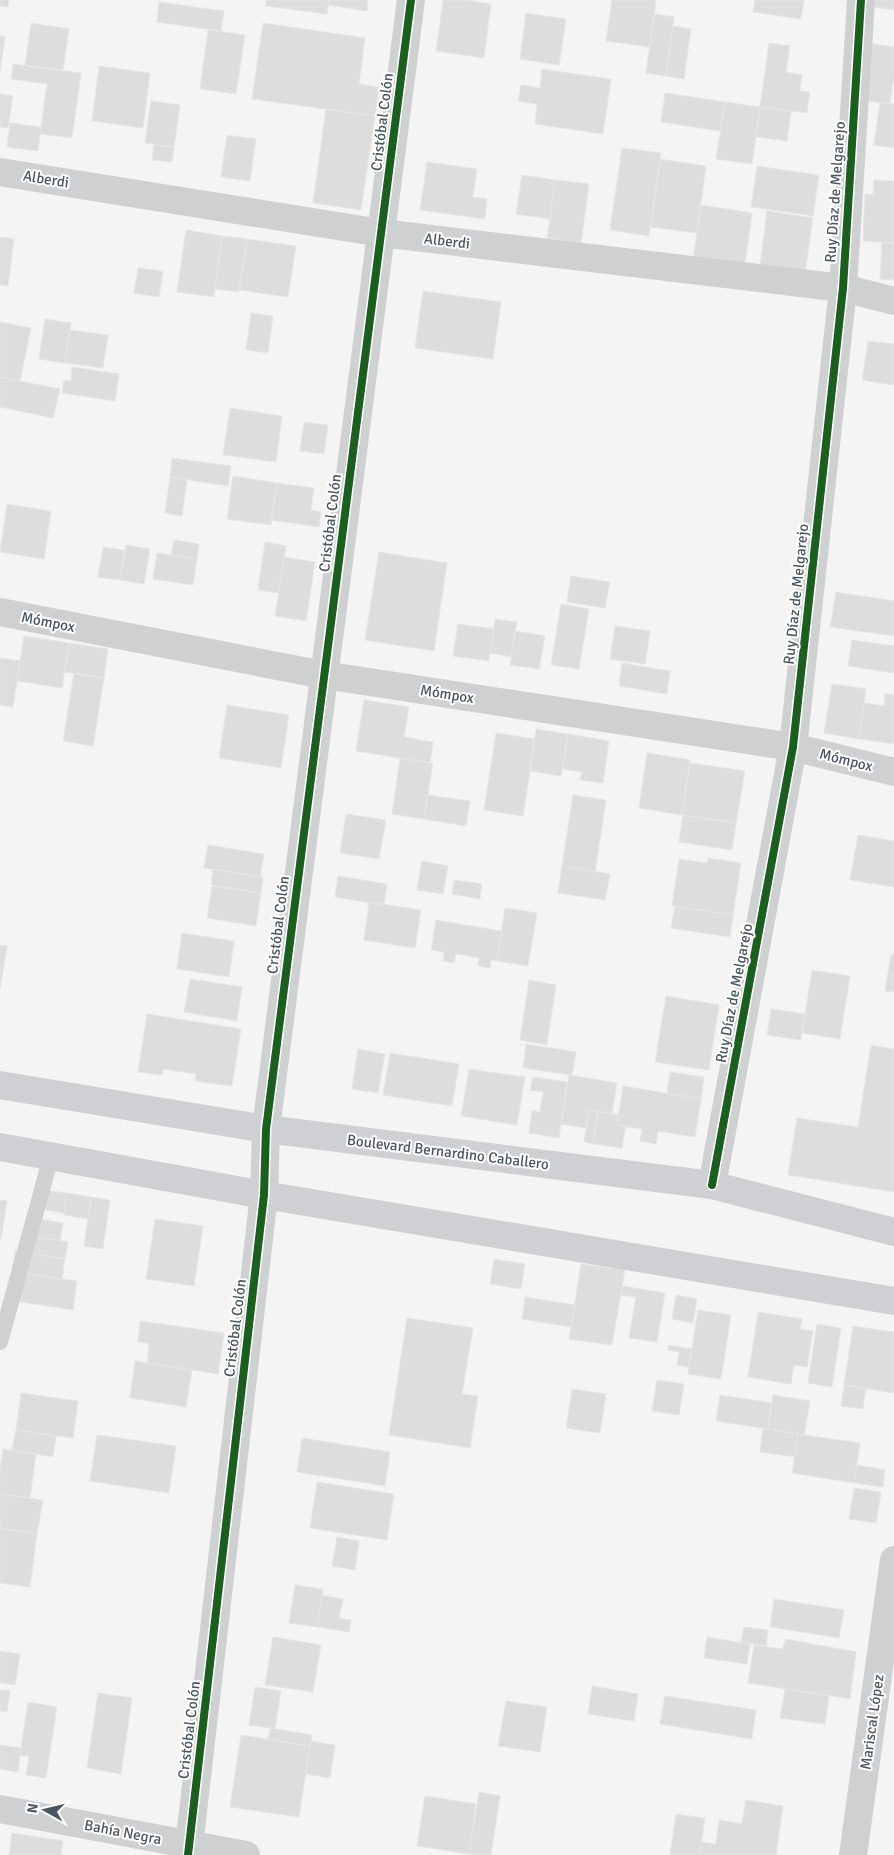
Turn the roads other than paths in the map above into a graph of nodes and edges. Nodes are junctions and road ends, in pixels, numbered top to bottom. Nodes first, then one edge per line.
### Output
1 (411, 0) edge
2 (861, 0) edge
3 (0, 172) edge
4 (381, 233) junction
5 (843, 288) junction
6 (894, 301) edge
7 (0, 612) edge
8 (324, 675) junction
9 (794, 747) junction
10 (894, 772) edge
11 (0, 1085) edge
12 (266, 1129) junction
13 (0, 1148) edge
14 (51, 1156) junction
15 (712, 1185) junction
16 (264, 1194) junction
17 (894, 1232) edge
18 (894, 1301) edge
19 (0, 1342) edge
20 (894, 1560) edge
21 (0, 1809) edge
22 (189, 1850) edge
23 (246, 1855) edge
24 (853, 1855) edge

1 - 4 street, Cristóbal Colón
2 - 5 street, Ruy Díaz de Melgarejo
3 - 4 street, Alberdi
4 - 5 street, Alberdi
4 - 8 street, Cristóbal Colón
5 - 6 street, Alberdi
5 - 9 street, Ruy Díaz de Melgarejo
7 - 8 street, Mómpox
8 - 9 street, Mómpox
8 - 12 street, Cristóbal Colón
9 - 10 street, Mómpox
9 - 15 street, Ruy Díaz de Melgarejo
11 - 12 main road, Boulevard Bernardino Caballero
12 - 15 main road, Boulevard Bernardino Caballero
12 - 16 street, Cristóbal Colón
13 - 14 main road
14 - 16 main road
14 - 19 lane
15 - 17 main road, Boulevard Bernardino Caballero
16 - 18 main road
16 - 22 street, Cristóbal Colón
20 - 24 street, Mariscal López
21 - 22 street, Bahía Negra
22 - 23 street, Bahía Negra

